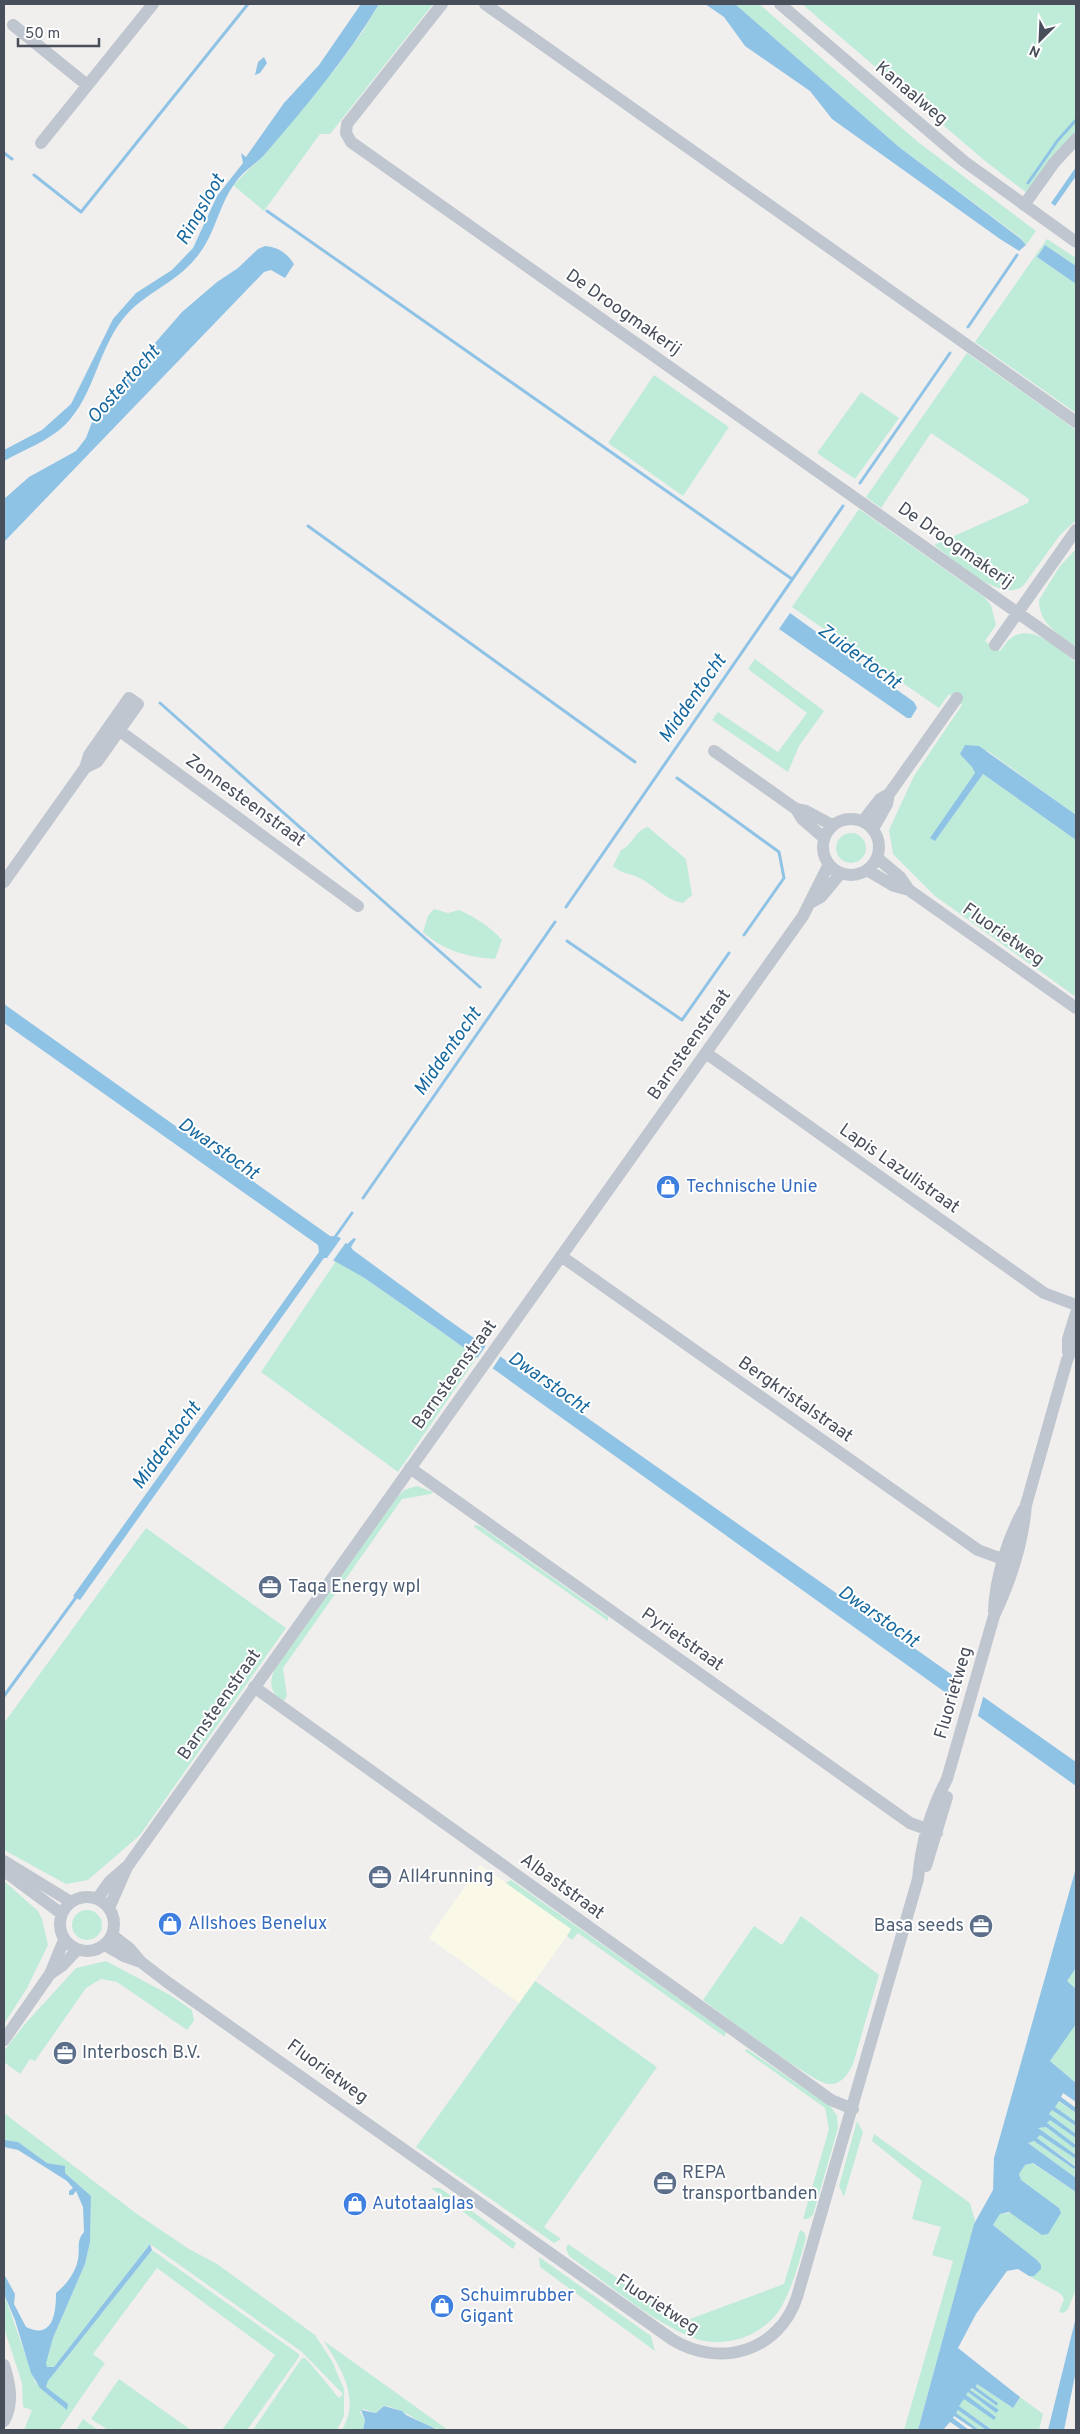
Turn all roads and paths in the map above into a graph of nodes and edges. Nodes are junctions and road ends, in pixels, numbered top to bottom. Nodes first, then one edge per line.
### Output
1 (152, 4) edge
2 (442, 4) edge
3 (485, 4) edge
4 (780, 4) edge
5 (12, 25) dead end
6 (88, 85) junction
7 (1076, 139) edge
8 (41, 143) dead end
9 (1024, 206) junction
10 (1076, 242) edge
11 (1076, 422) edge
12 (1076, 530) edge
13 (1072, 542) edge
14 (1018, 611) junction
15 (995, 645) dead end
16 (1076, 654) edge
17 (957, 698) dead end
18 (714, 751) dead end
19 (890, 794) junction
20 (796, 808) junction
21 (863, 821) junction
22 (832, 825) junction
23 (873, 829) junction
24 (824, 838) junction
25 (877, 858) junction
26 (829, 864) junction
27 (867, 870) junction
28 (841, 873) junction
29 (4, 882) edge
30 (909, 890) junction
31 (810, 903) junction
32 (358, 906) dead end
33 (1076, 1008) edge
34 (706, 1053) junction
35 (561, 1256) junction
36 (1076, 1305) edge
37 (1076, 1313) edge
38 (1076, 1341) edge
39 (1067, 1360) junction
40 (410, 1468) junction
41 (1009, 1562) junction
42 (254, 1687) junction
43 (932, 1831) junction
44 (4, 1861) edge
45 (127, 1867) junction
46 (4, 1871) edge
47 (97, 1899) junction
48 (71, 1902) junction
49 (109, 1908) junction
50 (62, 1914) junction
51 (64, 1940) junction
52 (108, 1940) junction
53 (77, 1950) junction
54 (50, 1974) junction
55 (4, 2040) edge
56 (853, 2109) junction
57 (4, 2366) edge
58 (4, 2421) edge

1 - 6 street
2 - 14 street, De Droogmakerij
3 - 11 street
4 - 9 street, Kanaalweg
5 - 6 street
6 - 8 street
7 - 9 street
9 - 10 street, Kanaalweg
12 - 13 street
13 - 14 street
14 - 15 street
14 - 16 street
17 - 19 street
18 - 20 street
19 - 21 street
19 - 23 street
20 - 22 street
20 - 24 street
21 - 22 street
21 - 23 street
22 - 24 street
23 - 25 street
24 - 26 street
25 - 27 street
25 - 30 street, Fluorietweg
26 - 28 street
26 - 31 street, Barnsteenstraat
27 - 28 street
27 - 30 street, Fluorietweg
28 - 31 street, Barnsteenstraat
29 - 32 street, Zonnesteenstraat
30 - 33 street, Fluorietweg
31 - 34 street, Barnsteenstraat
34 - 35 street, Barnsteenstraat
34 - 36 street, Lapis Lazulistraat
35 - 40 street, Barnsteenstraat
35 - 41 street, Bergkristalstraat
37 - 39 street, Fluorietweg
38 - 39 street, Fluorietweg
39 - 41 street, Fluorietweg
40 - 42 street, Barnsteenstraat
40 - 43 street, Pyrietstraat
41 - 43 street, Fluorietweg
42 - 45 street, Barnsteenstraat
42 - 56 street, Albaststraat
43 - 56 street, Fluorietweg
44 - 48 street
45 - 47 street, Barnsteenstraat
45 - 49 street, Barnsteenstraat
46 - 50 street
47 - 48 street
47 - 49 street
48 - 50 street
49 - 52 street
50 - 51 street
51 - 53 street
51 - 54 street
52 - 53 street
52 - 56 street, Fluorietweg
53 - 54 street
54 - 55 street
57 - 58 street

